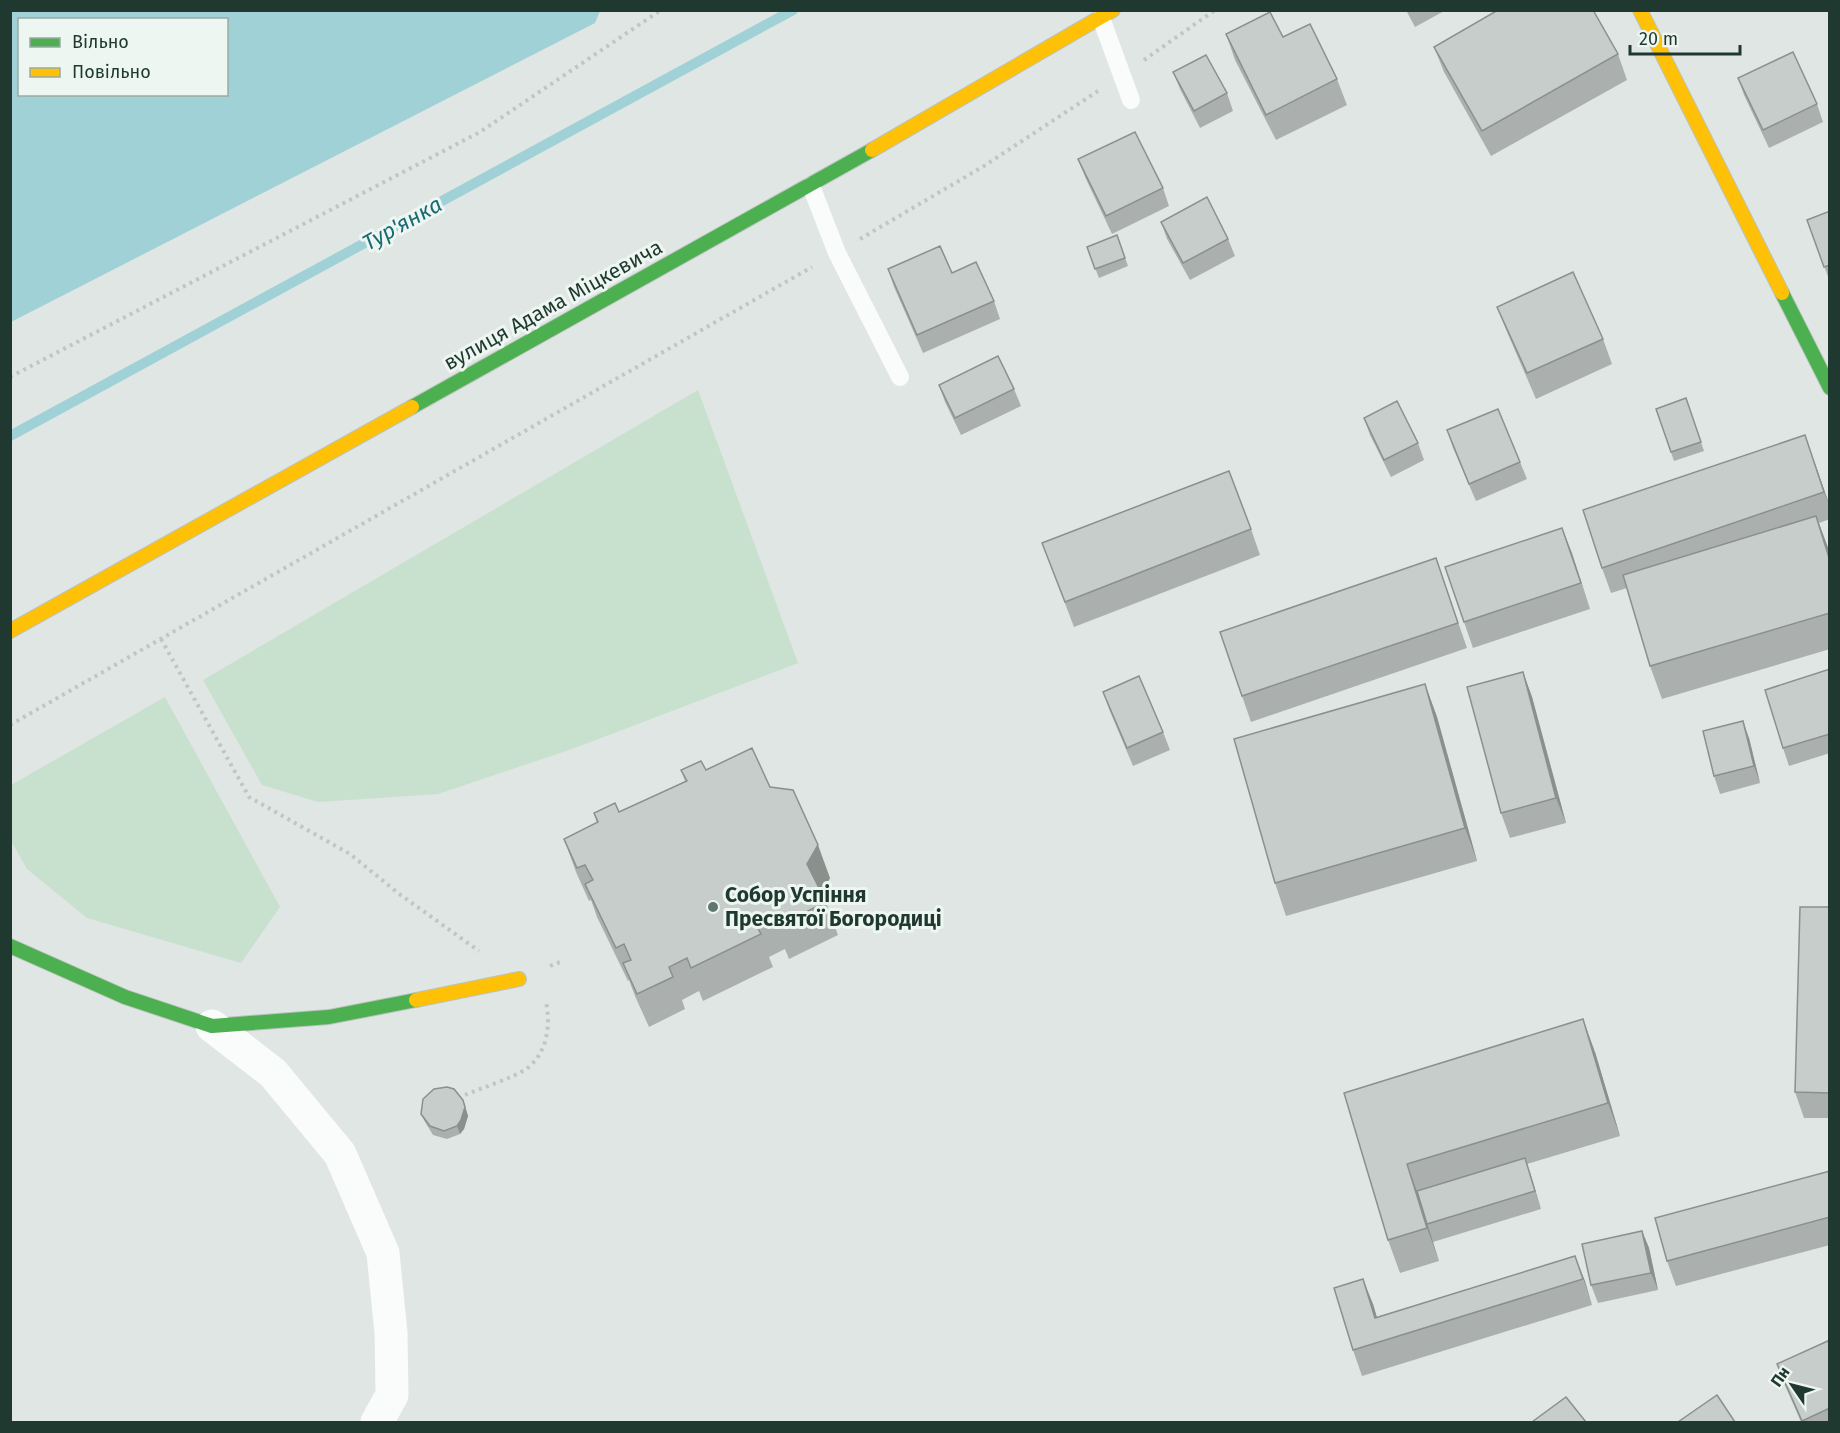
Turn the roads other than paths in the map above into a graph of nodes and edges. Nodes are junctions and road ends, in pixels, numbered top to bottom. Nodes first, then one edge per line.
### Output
1 (1640, 10) edge
2 (1107, 14) edge
3 (1131, 100) dead end
4 (811, 186) junction
5 (900, 377) dead end
6 (1830, 388) edge
7 (10, 631) edge
8 (10, 946) edge
9 (519, 979) road end
10 (212, 1026) junction
11 (377, 1422) edge

1 - 6 main road
2 - 3 lane
2 - 4 main road, вулиця Адама Міцкевича
4 - 5 lane
4 - 7 main road, вулиця Адама Міцкевича
8 - 10 main road
9 - 10 main road
10 - 11 street

